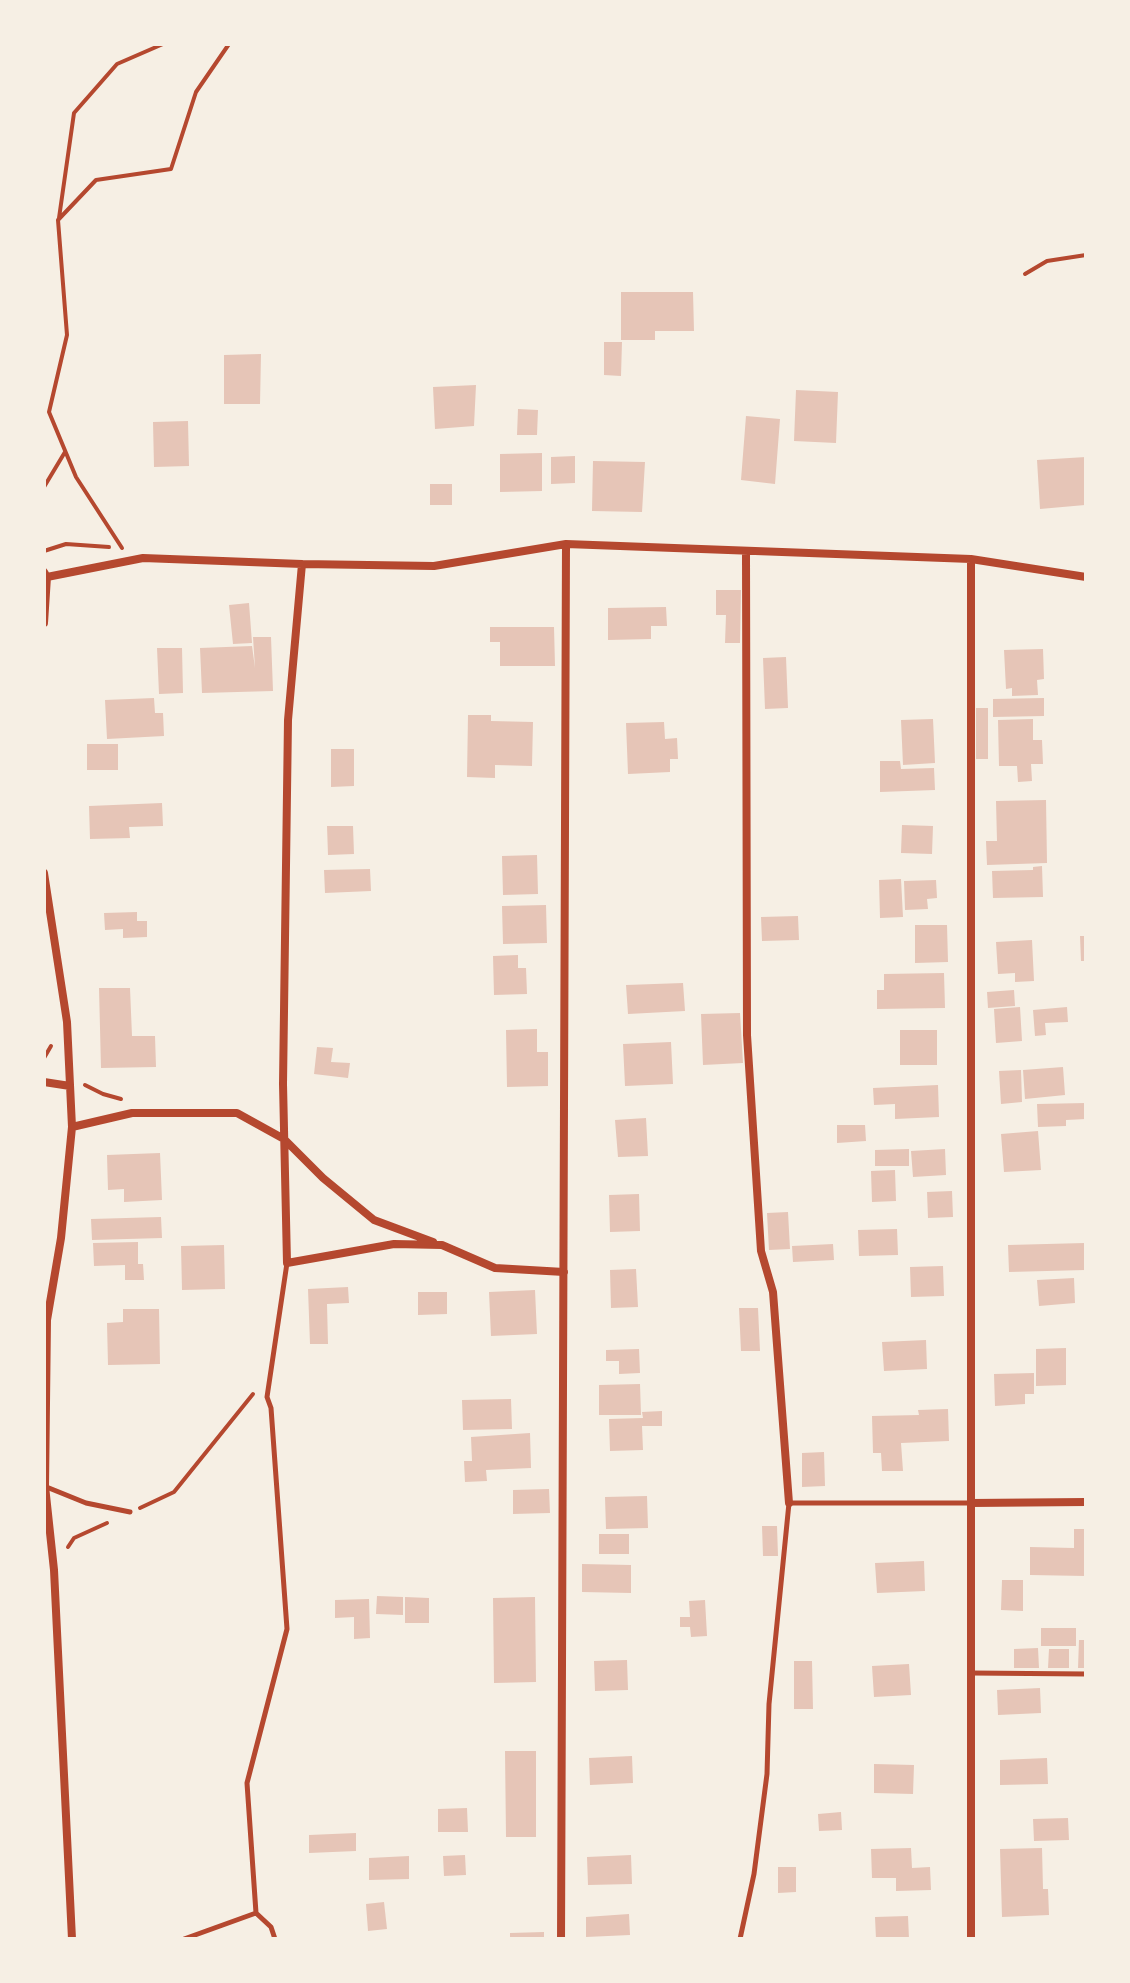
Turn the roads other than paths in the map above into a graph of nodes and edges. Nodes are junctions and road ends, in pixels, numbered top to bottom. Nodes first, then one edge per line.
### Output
1 (566, 544) junction
2 (746, 552) junction
3 (971, 559) junction
4 (302, 564) junction
5 (46, 575) edge
6 (1086, 577) edge
7 (44, 623) edge
8 (44, 873) edge
9 (44, 1082) edge
10 (70, 1086) junction
11 (72, 1127) junction
12 (284, 1139) junction
13 (442, 1245) junction
14 (287, 1263) junction
15 (564, 1272) junction
16 (45, 1486) edge
17 (1086, 1502) edge
18 (789, 1503) junction
19 (971, 1503) junction
20 (130, 1512) road end
21 (970, 1673) junction
22 (1086, 1674) edge
23 (256, 1913) junction
24 (72, 1939) edge
25 (184, 1939) edge
26 (275, 1939) edge
27 (561, 1939) edge
28 (740, 1939) edge
29 (971, 1939) edge

1 - 2 street
1 - 4 street
1 - 15 street
2 - 3 street
2 - 18 street
3 - 6 street
3 - 19 street
4 - 5 street
4 - 12 street
5 - 7 street
8 - 10 street
9 - 10 street
10 - 11 street
11 - 12 street
11 - 16 street
12 - 13 street
12 - 14 street
13 - 14 street
13 - 15 street
14 - 23 lane
15 - 27 street
16 - 20 lane
16 - 24 street
17 - 19 street
18 - 19 lane
18 - 28 lane
19 - 21 street
21 - 22 lane
21 - 29 street
23 - 25 lane
23 - 26 lane

